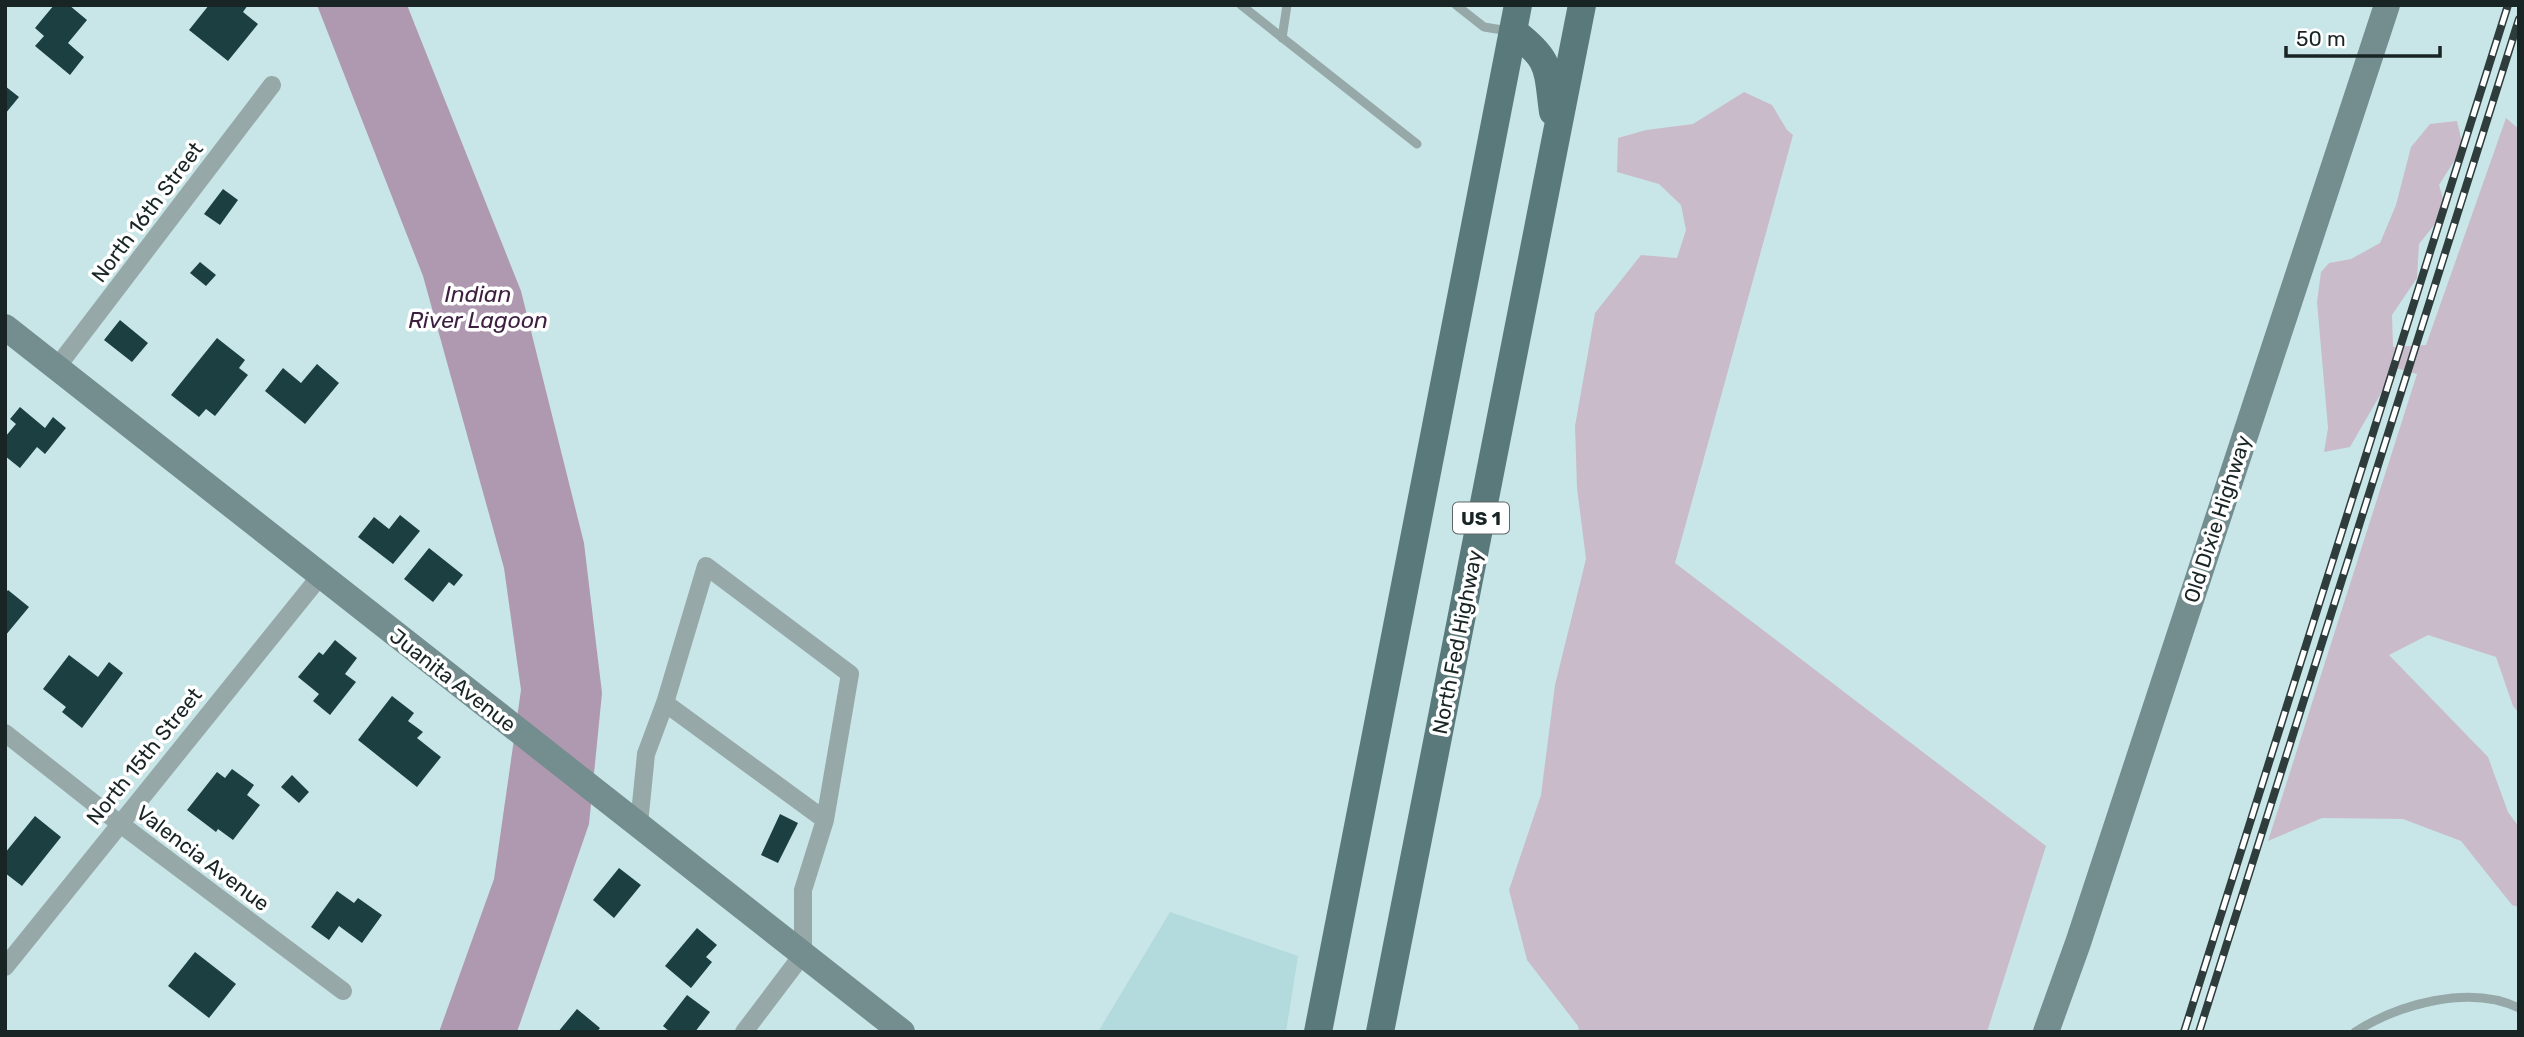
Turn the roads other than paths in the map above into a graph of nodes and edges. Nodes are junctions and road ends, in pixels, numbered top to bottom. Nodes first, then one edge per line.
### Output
1 (1241, 5) edge
2 (1287, 5) edge
3 (1456, 5) edge
4 (1582, 5) edge
5 (2387, 5) edge
6 (1515, 18) edge
7 (1282, 38) junction
8 (272, 85) dead end
9 (1556, 135) junction
10 (1417, 144) dead end
11 (5, 327) edge
12 (57, 367) junction
13 (321, 575) junction
14 (665, 703) junction
15 (5, 733) edge
16 (825, 820) junction
17 (119, 823) junction
18 (639, 824) junction
19 (803, 954) junction
20 (5, 967) edge
21 (343, 991) dead end
22 (2519, 1009) edge
23 (744, 1032) edge
24 (902, 1032) edge
25 (1318, 1032) edge
26 (1380, 1032) edge
27 (2046, 1032) edge
28 (2355, 1032) edge

1 - 7 lane
2 - 7 lane
3 - 6 lane
4 - 9 main road, North Fed Highway / US 1
5 - 27 street, Old Dixie Highway
6 - 9 main road
6 - 25 main road, US 1
7 - 10 lane
8 - 12 street, North 16th Street
9 - 26 main road, North Fed Highway / US 1
11 - 12 street, Juanita Avenue
12 - 13 street, Juanita Avenue
13 - 17 street, North 15th Street
13 - 18 street, Juanita Avenue
14 - 16 street
14 - 16 street
14 - 18 street
15 - 17 street, Valencia Avenue
16 - 19 street
17 - 20 street, North 15th Street
17 - 21 street, Valencia Avenue
18 - 19 street, Juanita Avenue
19 - 23 street
19 - 24 street, Juanita Avenue
22 - 28 lane

